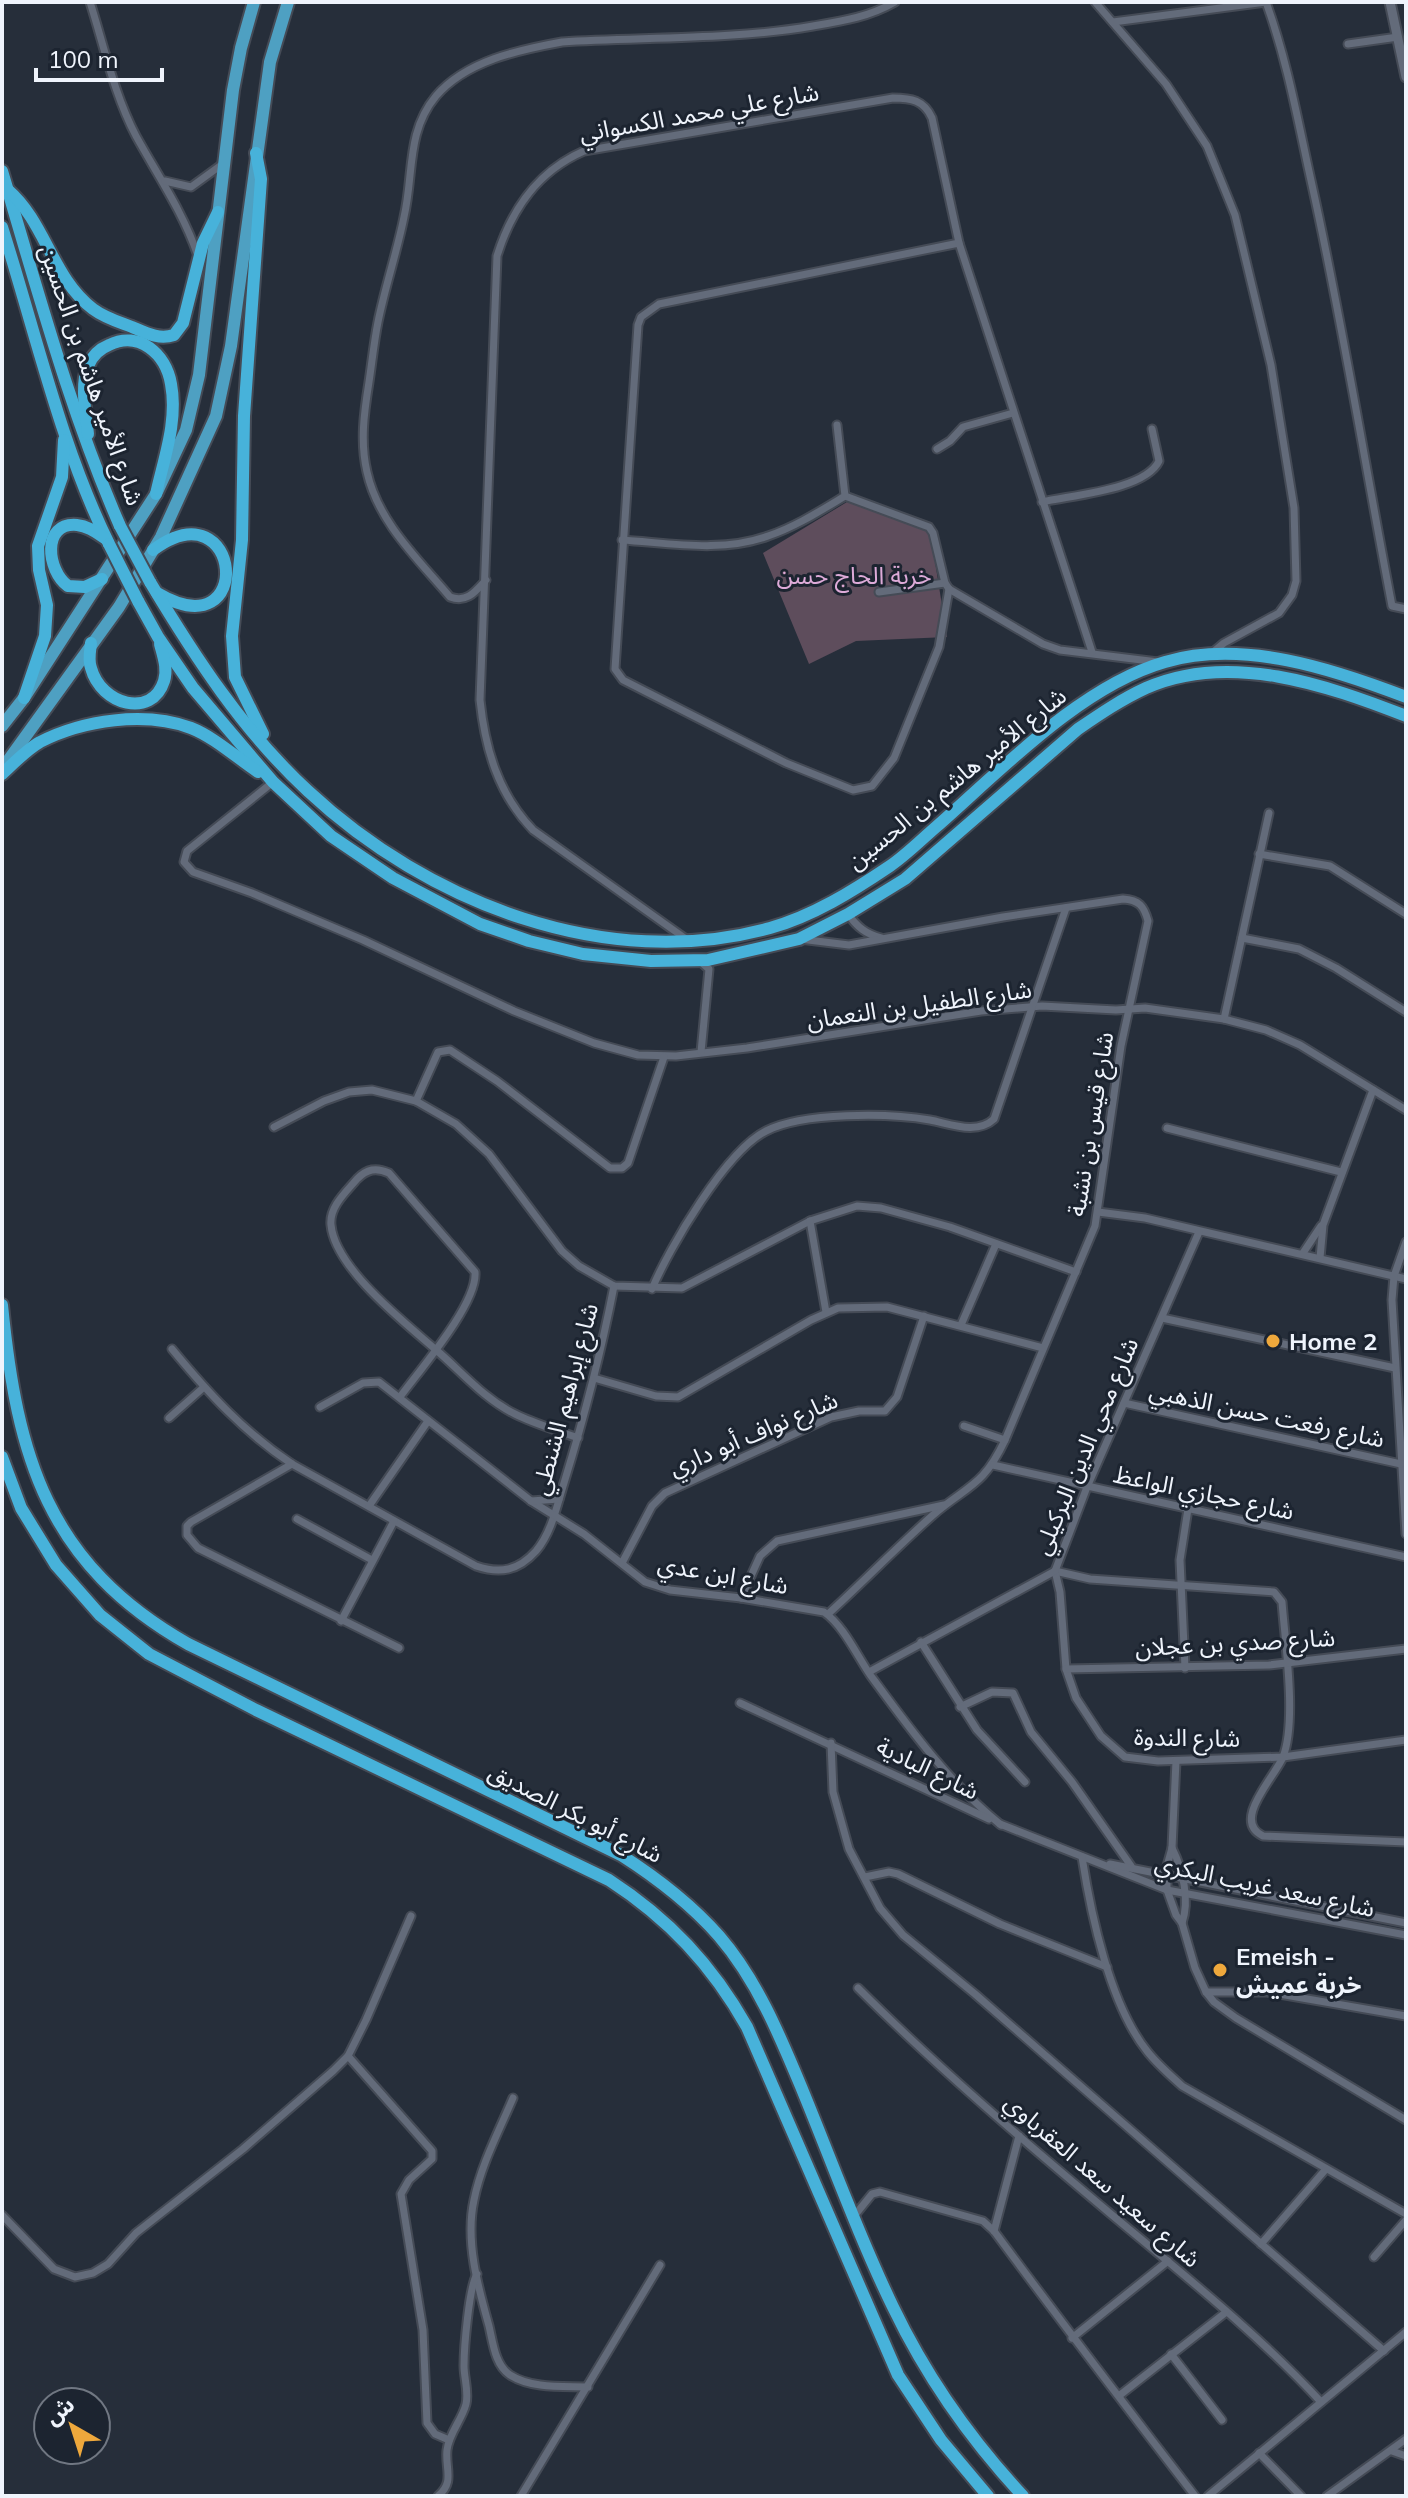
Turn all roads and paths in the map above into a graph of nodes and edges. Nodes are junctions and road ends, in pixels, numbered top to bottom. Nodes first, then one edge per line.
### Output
1 (90, 2) edge
2 (254, 2) edge
3 (288, 2) edge
4 (895, 2) edge
5 (1095, 2) edge
6 (1266, 2) edge
7 (1390, 2) edge
8 (1113, 22) junction
9 (1398, 37) junction
10 (1348, 44) dead end
11 (1406, 77) edge
12 (256, 153) junction
13 (225, 162) junction
14 (2, 171) edge
15 (163, 180) junction
16 (7, 189) junction
17 (218, 212) junction
18 (2, 227) edge
19 (959, 243) junction
20 (199, 257) junction
21 (1013, 413) junction
22 (837, 425) dead end
23 (1152, 429) dead end
24 (65, 433) junction
25 (88, 449) junction
26 (937, 449) dead end
27 (156, 494) junction
28 (845, 496) junction
29 (1042, 502) junction
30 (622, 540) junction
31 (107, 542) junction
32 (153, 550) junction
33 (102, 579) junction
34 (486, 580) junction
35 (947, 586) junction
36 (153, 587) junction
37 (879, 592) dead end
38 (1406, 609) edge
39 (158, 637) junction
40 (91, 643) junction
41 (1092, 652) junction
42 (1211, 654) junction
43 (1127, 658) junction
44 (1162, 663) junction
45 (1117, 682) junction
46 (1406, 697) edge
47 (24, 698) junction
48 (1406, 716) edge
49 (2, 726) edge
50 (276, 758) junction
51 (2, 771) edge
52 (273, 782) junction
53 (1269, 813) dead end
54 (1259, 854) junction
55 (1066, 908) junction
56 (848, 914) junction
57 (1406, 914) edge
58 (663, 922) junction
59 (1242, 938) junction
60 (799, 939) junction
61 (887, 939) junction
62 (653, 940) junction
63 (687, 940) junction
64 (739, 953) junction
65 (697, 960) junction
66 (708, 981) junction
67 (1033, 1007) junction
68 (1129, 1008) junction
69 (1406, 1012) edge
70 (1224, 1019) junction
71 (701, 1052) junction
72 (664, 1057) junction
73 (1373, 1090) junction
74 (416, 1101) junction
75 (1406, 1110) edge
76 (274, 1127) dead end
77 (1167, 1128) dead end
78 (1341, 1172) junction
79 (1098, 1212) junction
80 (810, 1221) junction
81 (1323, 1225) junction
82 (1199, 1232) junction
83 (1406, 1242) edge
84 (996, 1244) junction
85 (1303, 1253) junction
86 (1320, 1258) junction
87 (1076, 1272) junction
88 (1394, 1276) junction
89 (1406, 1279) edge
90 (614, 1286) junction
91 (652, 1289) junction
92 (2, 1305) edge
93 (826, 1312) junction
94 (924, 1316) junction
95 (1162, 1318) junction
96 (961, 1325) junction
97 (1043, 1348) junction
98 (172, 1349) dead end
99 (436, 1349) junction
100 (1395, 1368) junction
101 (594, 1378) junction
102 (204, 1387) junction
103 (400, 1397) junction
104 (1124, 1403) junction
105 (320, 1407) dead end
106 (169, 1418) dead end
107 (428, 1421) junction
108 (964, 1426) dead end
109 (578, 1438) junction
110 (1005, 1440) junction
111 (2, 1457) edge
112 (292, 1464) junction
113 (1401, 1464) junction
114 (993, 1465) junction
115 (1087, 1487) junction
116 (559, 1499) junction
117 (531, 1501) junction
118 (946, 1504) junction
119 (369, 1506) junction
120 (1188, 1509) junction
121 (554, 1517) junction
122 (297, 1519) dead end
123 (394, 1521) junction
124 (1406, 1534) edge
125 (1406, 1557) edge
126 (372, 1560) junction
127 (622, 1563) junction
128 (1055, 1571) junction
129 (1181, 1587) junction
130 (741, 1598) junction
131 (828, 1614) junction
132 (341, 1621) junction
133 (921, 1642) junction
134 (399, 1648) dead end
135 (1406, 1649) edge
136 (1287, 1663) junction
137 (1185, 1668) junction
138 (1066, 1669) junction
139 (869, 1672) junction
140 (740, 1703) dead end
141 (960, 1707) junction
142 (1406, 1740) edge
143 (831, 1743) junction
144 (1283, 1757) junction
145 (1176, 1761) junction
146 (1025, 1782) dead end
147 (1001, 1825) junction
148 (1406, 1842) edge
149 (1172, 1848) junction
150 (1082, 1857) junction
151 (1101, 1862) junction
152 (1131, 1866) junction
153 (1167, 1874) junction
154 (865, 1877) junction
155 (1184, 1877) junction
156 (1167, 1890) junction
157 (1184, 1893) junction
158 (1319, 1907) junction
159 (411, 1916) dead end
160 (1317, 1918) junction
161 (1182, 1923) junction
162 (1406, 1923) edge
163 (1406, 1935) edge
164 (1107, 1967) junction
165 (858, 1988) dead end
166 (1206, 1992) junction
167 (1406, 2016) edge
168 (348, 2056) junction
169 (513, 2098) dead end
170 (1406, 2120) edge
171 (1019, 2136) junction
172 (1326, 2169) junction
173 (2, 2215) edge
174 (855, 2215) junction
175 (1406, 2217) edge
176 (994, 2231) junction
177 (1261, 2244) junction
178 (1374, 2257) dead end
179 (1168, 2261) junction
180 (660, 2265) dead end
181 (477, 2274) junction
182 (1225, 2313) junction
183 (1406, 2332) edge
184 (1072, 2338) junction
185 (1384, 2351) junction
186 (1171, 2354) junction
187 (588, 2387) junction
188 (1120, 2395) junction
189 (1321, 2402) junction
190 (1222, 2420) dead end
191 (1406, 2439) edge
192 (449, 2440) junction
193 (1392, 2451) junction
194 (1259, 2453) junction
195 (1406, 2456) edge
196 (438, 2496) edge
197 (521, 2496) edge
198 (988, 2496) edge
199 (1023, 2496) edge
200 (1195, 2496) edge
201 (1208, 2496) edge
202 (1301, 2496) edge
203 (1327, 2496) edge

1 - 15 street
2 - 13 main road
3 - 12 main road
4 - 34 street
5 - 8 street
6 - 8 street
6 - 38 street
7 - 9 street
8 - 42 street
9 - 10 street
9 - 11 street
12 - 32 main road
12 - 50 highway
13 - 15 street
13 - 17 main road
14 - 16 highway, شارع الأمير هاشم بن الحسين
15 - 20 street
16 - 20 highway
16 - 25 highway, شارع الأمير هاشم بن الحسين
17 - 20 highway
17 - 27 main road
18 - 24 highway, شارع الأمير هاشم بن الحسين
19 - 21 street, شارع علي محمد الكسواني
19 - 30 street
19 - 34 street, شارع علي محمد الكسواني
21 - 26 street
21 - 29 street, شارع علي محمد الكسواني
22 - 28 street
23 - 29 street
24 - 31 highway, شارع الأمير هاشم بن الحسين
24 - 47 highway
25 - 27 highway
25 - 36 highway, شارع الأمير هاشم بن الحسين, bridge
27 - 33 main road
28 - 30 street
28 - 35 street
29 - 41 street, شارع علي محمد الكسواني
30 - 35 street
31 - 33 highway
31 - 39 highway, شارع الأمير هاشم بن الحسين, bridge
32 - 36 highway
32 - 40 main road
33 - 47 main road
34 - 58 street, شارع علي محمد الكسواني
35 - 37 street
35 - 41 street
36 - 50 highway, شارع الأمير هاشم بن الحسين
39 - 40 highway
39 - 52 highway, شارع الأمير هاشم بن الحسين
40 - 51 main road
41 - 43 street
42 - 44 highway, شارع الأمير هاشم بن الحسين
42 - 46 highway, شارع الأمير هاشم بن الحسين
43 - 44 street
43 - 45 street
44 - 45 highway, شارع الأمير هاشم بن الحسين
45 - 63 highway, شارع الأمير هاشم بن الحسين
47 - 49 main road
48 - 56 highway, شارع الأمير هاشم بن الحسين
50 - 62 highway, شارع الأمير هاشم بن الحسين
51 - 52 highway
52 - 65 highway, شارع الأمير هاشم بن الحسين
52 - 72 street, شارع الطفيل بن النعمان
53 - 54 street
54 - 57 street
54 - 59 street
55 - 61 street, شارع قيس بن نشبة
55 - 67 street
55 - 68 street, شارع قيس بن نشبة
56 - 60 highway, شارع الأمير هاشم بن الحسين
56 - 61 street
58 - 62 street
58 - 63 street, شارع علي محمد الكسواني
59 - 69 street
59 - 70 street
60 - 61 street, شارع قيس بن نشبة
60 - 64 highway, شارع الأمير هاشم بن الحسين
62 - 63 highway, شارع الأمير هاشم بن الحسين
64 - 65 highway, شارع الأمير هاشم بن الحسين
64 - 66 street
65 - 66 street
66 - 71 street
67 - 68 street, شارع الطفيل بن النعمان
67 - 71 street, شارع الطفيل بن النعمان
67 - 91 street
68 - 70 street, شارع الطفيل بن النعمان
68 - 79 street, شارع قيس بن نشبة
70 - 73 street, شارع الطفيل بن النعمان
71 - 72 street, شارع الطفيل بن النعمان
72 - 74 street
73 - 75 street, شارع الطفيل بن النعمان
73 - 78 street
74 - 76 street, شارع إبراهيم الشنطي
74 - 90 street, شارع إبراهيم الشنطي
77 - 78 street
78 - 81 street
79 - 82 street
79 - 87 street, شارع قيس بن نشبة
80 - 84 street
80 - 91 street
80 - 93 street
81 - 85 street
81 - 86 street
82 - 85 street
82 - 95 street, شارع محي الدين البركيلي
83 - 88 street
84 - 87 street
84 - 96 street
85 - 86 street
86 - 88 street
87 - 97 street, شارع قيس بن نشبة
88 - 89 street
88 - 100 street
90 - 91 street
90 - 101 street, شارع إبراهيم الشنطي
92 - 174 highway, شارع أبو بكر الصديق
93 - 94 street
93 - 101 street
94 - 96 street
94 - 127 street, شارع نواف أبو داري
95 - 100 street
95 - 104 street, شارع محي الدين البركيلي
96 - 97 street
97 - 110 street, شارع قيس بن نشبة
98 - 102 street
99 - 99 street
99 - 103 street
99 - 109 street
100 - 113 street
101 - 109 street, شارع إبراهيم الشنطي
102 - 106 street
102 - 112 street
103 - 105 street, شارع ابن عدي
103 - 107 street, شارع ابن عدي
104 - 113 street, شارع رفعت حسن الذهبي
104 - 115 street, شارع محي الدين البركيلي
107 - 117 street, شارع ابن عدي
107 - 119 street
108 - 110 street
109 - 116 street, شارع إبراهيم الشنطي
110 - 114 street, شارع قيس بن نشبة
111 - 198 highway, شارع أبو بكر الصديق
112 - 119 street
112 - 132 street
113 - 124 street
114 - 115 street, شارع حجازي الواعظ
114 - 118 street, شارع قيس بن نشبة
115 - 120 street, شارع حجازي الواعظ
115 - 128 street, شارع محي الدين البركيلي
116 - 117 street
116 - 121 street, شارع إبراهيم الشنطي
117 - 121 street, شارع ابن عدي
118 - 130 street
118 - 131 street, شارع قيس بن نشبة
119 - 123 street
120 - 125 street, شارع حجازي الواعظ
120 - 129 street
121 - 123 street
121 - 127 street, شارع ابن عدي
122 - 126 street
123 - 126 street
126 - 132 street
127 - 130 street, شارع ابن عدي
128 - 129 street
128 - 133 street, شارع محي الدين البركيلي
128 - 138 street, شارع الندوة
129 - 136 street
129 - 137 street
130 - 131 street, شارع ابن عدي
131 - 139 street
132 - 134 street
133 - 139 street, شارع محي الدين البركيلي
133 - 141 street
135 - 136 street, شارع صدي بن عجلان
136 - 137 street, شارع صدي بن عجلان
136 - 144 street
137 - 138 street, شارع صدي بن عجلان
138 - 145 street, شارع الندوة
139 - 147 street
140 - 143 street, شارع البادية
141 - 146 street
141 - 152 street, شارع سعد غريب البكري
142 - 144 street, شارع الندوة
143 - 147 street, شارع البادية
143 - 154 street
144 - 145 street, شارع الندوة
144 - 148 street
145 - 149 street
147 - 150 street, شارع البادية
149 - 153 street
149 - 155 street
150 - 151 street, شارع البادية
150 - 164 street
151 - 152 street, شارع سعد غريب البكري
151 - 156 street, شارع سعد غريب البكري
152 - 153 street, شارع سعد غريب البكري
153 - 155 street, شارع سعد غريب البكري
153 - 156 street
154 - 164 street
154 - 177 street
155 - 157 street
155 - 158 street, شارع سعد غريب البكري
156 - 157 street, شارع سعد غريب البكري
156 - 161 street
157 - 160 street, شارع سعد غريب البكري
157 - 161 street
158 - 160 street
158 - 162 street, شارع سعد غريب البكري
159 - 168 street
160 - 163 street, شارع سعد غريب البكري
161 - 166 street
164 - 172 street
165 - 171 street, شارع سعيد سعد العقرباوي
166 - 167 street
166 - 170 street
168 - 173 street
168 - 192 street
169 - 181 street
171 - 176 street
171 - 179 street, شارع سعيد سعد العقرباوي
172 - 175 street
172 - 177 street
174 - 176 street
174 - 199 highway, شارع أبو بكر الصديق
175 - 178 street
176 - 184 street
177 - 185 street
179 - 182 street, شارع سعيد سعد العقرباوي
179 - 184 street
180 - 187 street
181 - 187 street
181 - 192 street
182 - 186 street
182 - 189 street, شارع سعيد سعد العقرباوي
183 - 185 street
184 - 188 street
185 - 189 street
186 - 188 street
186 - 190 street
187 - 197 street
188 - 200 street
189 - 194 street
191 - 193 street
192 - 196 street
193 - 195 street
193 - 203 street
194 - 201 street
194 - 202 street

